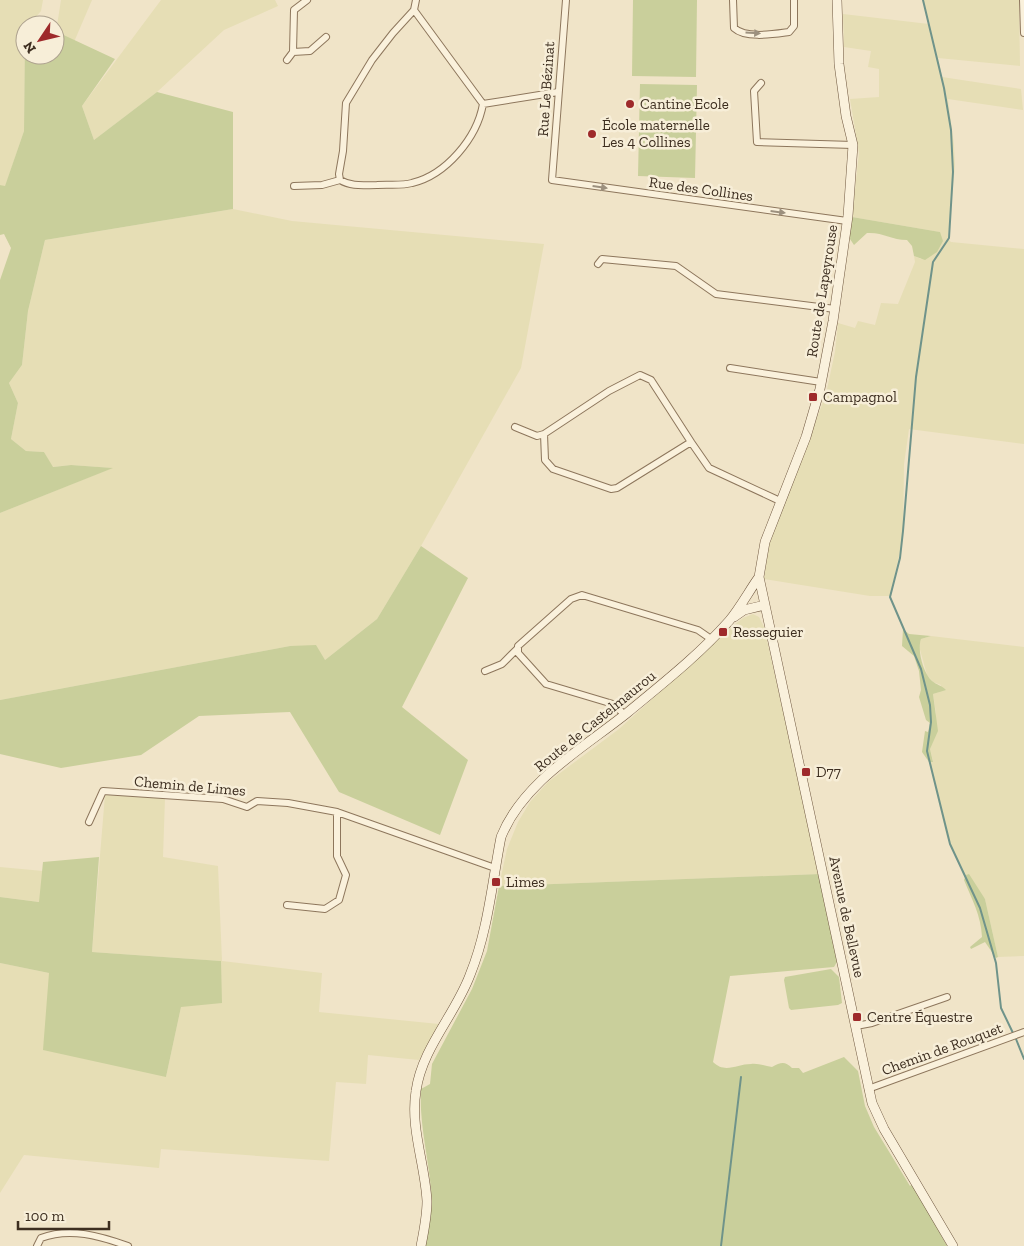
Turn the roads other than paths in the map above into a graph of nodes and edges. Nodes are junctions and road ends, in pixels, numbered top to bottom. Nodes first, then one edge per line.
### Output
1 (307, 0) edge
2 (416, 0) edge
3 (566, 0) edge
4 (733, 0) edge
5 (794, 0) edge
6 (837, 0) edge
7 (1023, 0) edge
8 (414, 10) junction
9 (1024, 20) edge
10 (1024, 33) edge
11 (326, 37) dead end
12 (293, 52) junction
13 (287, 60) dead end
14 (761, 83) dead end
15 (558, 92) junction
16 (483, 104) junction
17 (853, 145) junction
18 (340, 180) junction
19 (552, 180) joint
20 (294, 186) dead end
21 (847, 221) junction
22 (598, 264) dead end
23 (835, 309) junction
24 (730, 368) dead end
25 (821, 382) junction
26 (515, 427) dead end
27 (544, 434) junction
28 (692, 442) junction
29 (780, 501) junction
30 (759, 577) junction
31 (746, 596) junction
32 (765, 606) junction
33 (755, 608) junction
34 (730, 620) junction
35 (711, 639) junction
36 (517, 649) junction
37 (485, 671) dead end
38 (625, 715) junction
39 (337, 812) junction
40 (89, 822) dead end
41 (495, 868) junction
42 (287, 905) dead end
43 (947, 998) dead end
44 (856, 1026) junction
45 (1024, 1032) edge
46 (868, 1089) junction
47 (37, 1246) edge
48 (128, 1246) edge
49 (420, 1246) edge
50 (953, 1246) edge

1 - 12 street
2 - 8 street
3 - 15 street, Rue Le Bézinat
4 -> 5 street
6 - 17 street, Route de Lapeyrouse
7 - 9 street
8 - 16 street
8 - 18 street
9 - 10 street
11 - 12 street
12 - 13 street
14 - 17 street
15 - 16 street
15 - 19 street, Rue Le Bézinat
16 - 18 street
17 - 21 street, Route de Lapeyrouse
18 - 20 street
19 -> 21 street, Rue des Collines
21 - 23 street, Route de Lapeyrouse
22 - 23 street
23 - 25 street, Route de Lapeyrouse
24 - 25 street
25 - 29 street, Route de Lapeyrouse
26 - 27 street
27 - 28 street
27 - 28 street
28 - 29 street
29 - 30 street, Route de Lapeyrouse
30 - 31 street, Route de Castelmaurou
30 - 32 street, Avenue de Bellevue
31 - 33 street
31 - 34 street, Route de Castelmaurou
32 - 33 street, Route de Castelmaurou
32 - 44 street, Avenue de Bellevue
33 - 34 street, Route de Castelmaurou
34 - 35 street, Route de Castelmaurou
35 - 36 street
35 - 38 street, Route de Castelmaurou
36 - 37 street
36 - 38 street
38 - 41 street, Route de Castelmaurou
39 - 40 street, Chemin de Limes
39 - 41 street
39 - 42 street
41 - 49 street, Route de Castelmaurou
43 - 44 street
44 - 46 street, Avenue de Bellevue
45 - 46 street, Chemin de Rouquet
46 - 50 street, Avenue de Bellevue
47 - 48 street

